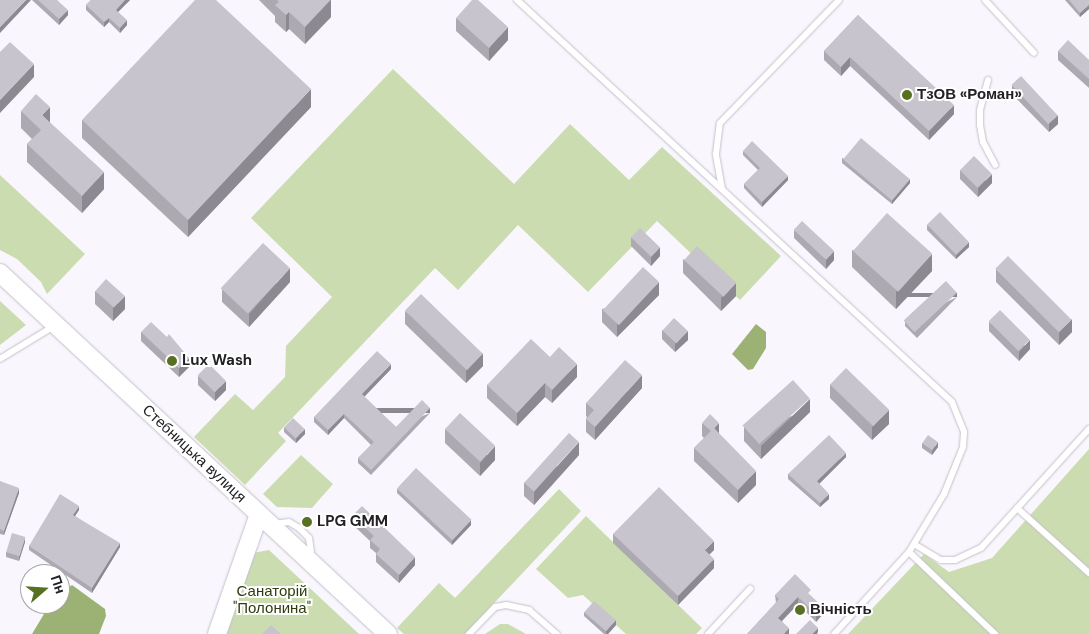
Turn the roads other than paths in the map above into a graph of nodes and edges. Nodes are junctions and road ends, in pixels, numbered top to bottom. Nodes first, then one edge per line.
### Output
1 (517, 0) edge
2 (839, 0) edge
3 (985, 0) edge
4 (1034, 53) dead end
5 (988, 80) dead end
6 (995, 165) dead end
7 (722, 189) junction
8 (0, 273) edge
9 (56, 325) junction
10 (0, 359) edge
11 (1089, 429) edge
12 (1018, 508) junction
13 (261, 522) junction
14 (914, 544) junction
15 (909, 552) junction
16 (1089, 573) edge
17 (750, 589) dead end
18 (217, 634) edge
19 (388, 634) edge
20 (470, 634) edge
21 (557, 634) edge
22 (708, 634) edge
23 (834, 634) edge
24 (995, 634) edge

1 - 7 lane
2 - 7 lane
3 - 4 lane
5 - 6 lane
7 - 14 lane
8 - 9 street, Стебницька вулиця
9 - 10 lane
9 - 13 street, Стебницька вулиця
11 - 12 lane
12 - 14 lane
12 - 16 lane
13 - 18 street
13 - 19 street, Стебницька вулиця
14 - 15 lane
15 - 23 lane
15 - 24 lane
17 - 22 lane
20 - 21 lane

